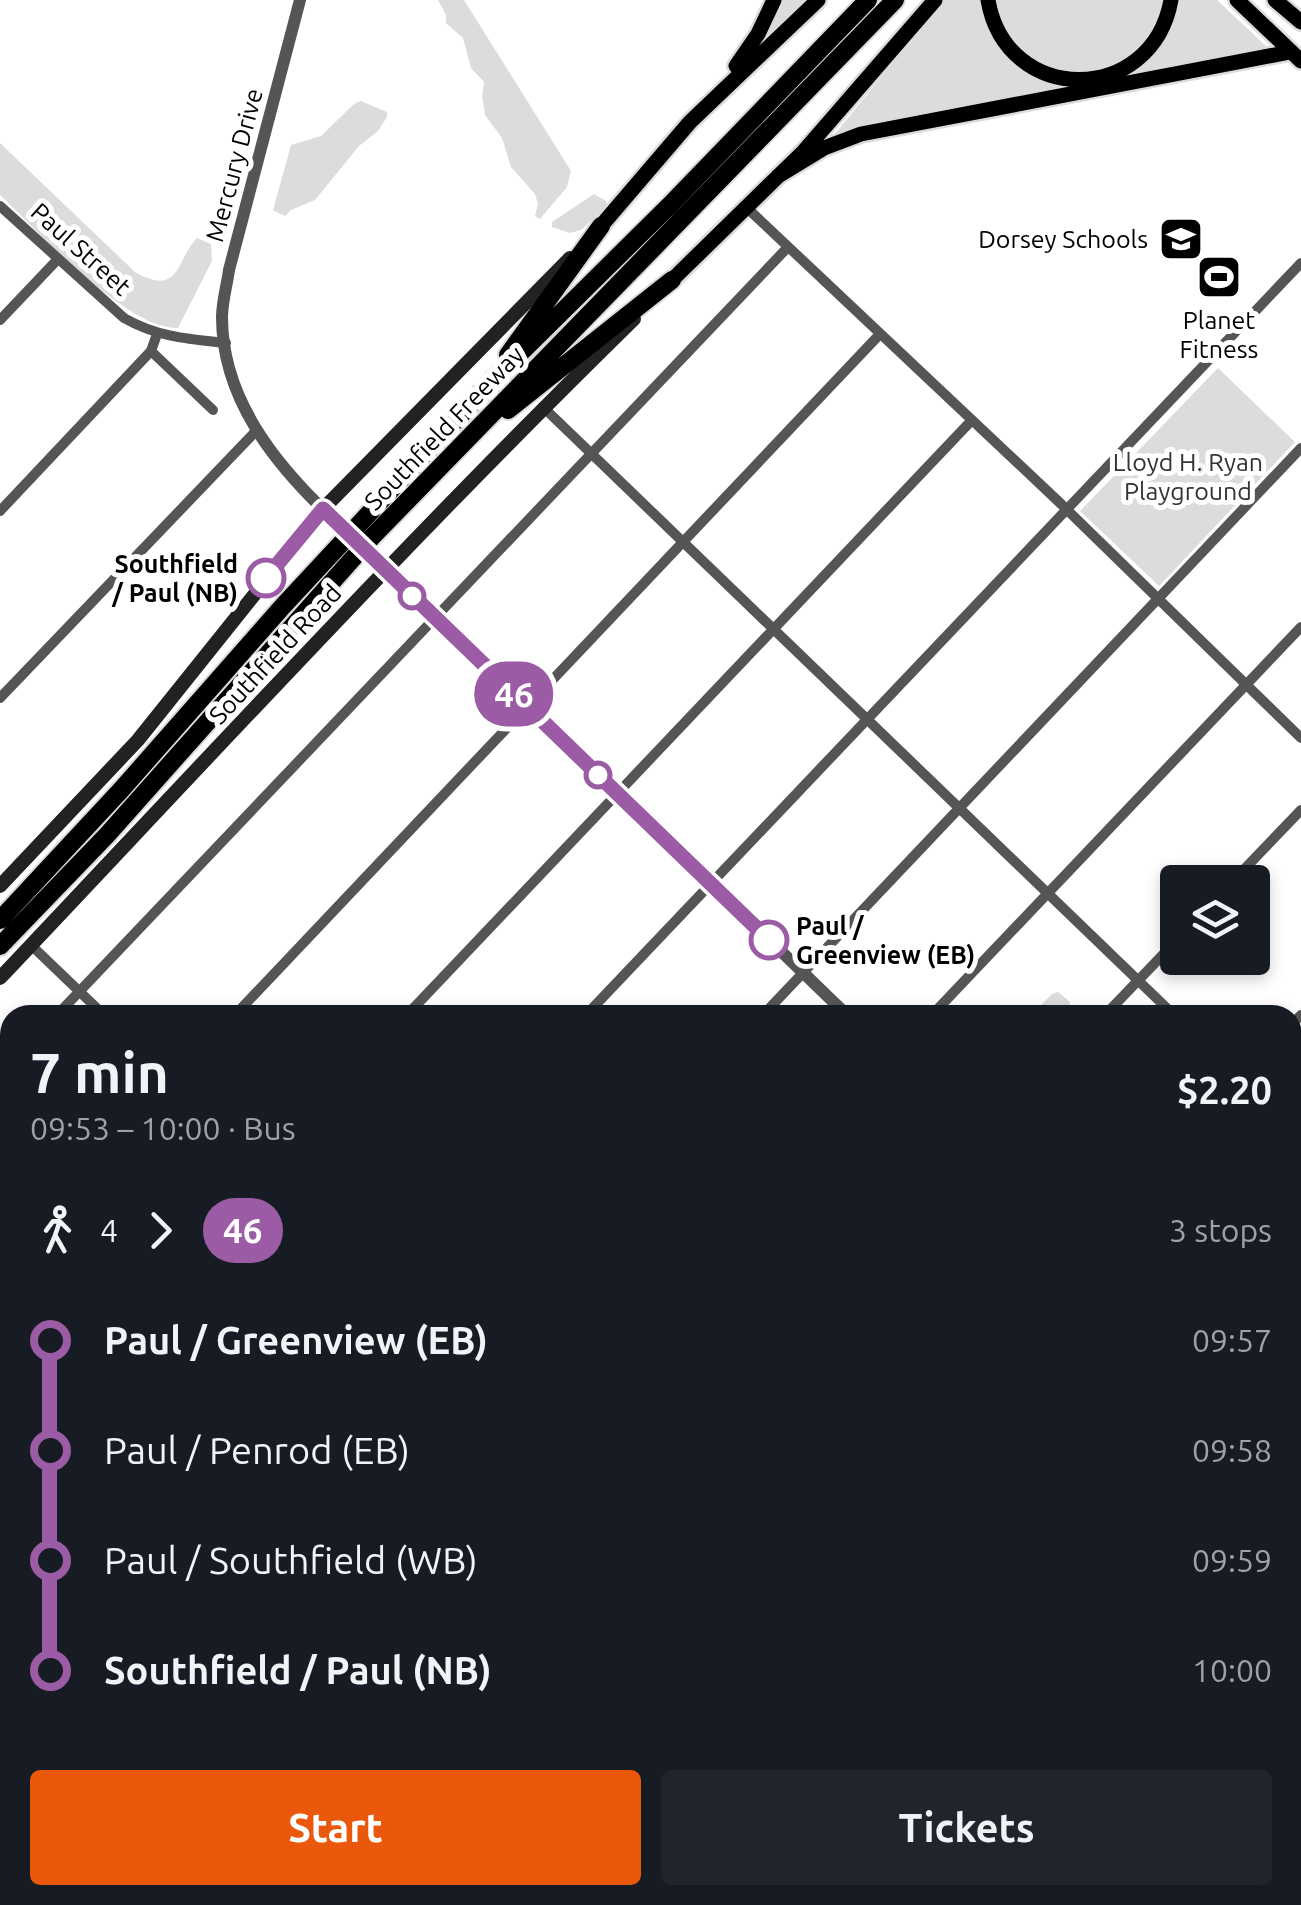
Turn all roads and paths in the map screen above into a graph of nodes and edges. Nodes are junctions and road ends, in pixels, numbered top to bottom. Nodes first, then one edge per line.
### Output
1 (300, 0) edge
2 (774, 0) edge
3 (818, 0) edge
4 (868, 0) edge
5 (894, 0) edge
6 (935, 0) edge
7 (988, 0) edge
8 (1171, 0) edge
9 (1237, 0) edge
10 (1275, 0) edge
11 (1301, 22) edge
12 (1296, 56) edge
13 (690, 122) junction
14 (778, 176) junction
15 (0, 206) edge
16 (746, 207) junction
17 (601, 226) junction
18 (788, 247) junction
19 (58, 260) junction
20 (1301, 262) edge
21 (672, 280) junction
22 (0, 320) edge
23 (157, 334) junction
24 (880, 334) junction
25 (226, 342) junction
26 (152, 351) junction
27 (494, 379) junction
28 (543, 408) junction
29 (212, 410) dead end
30 (972, 420) junction
31 (478, 428) junction
32 (256, 431) junction
33 (1301, 448) edge
34 (590, 454) junction
35 (1066, 510) junction
36 (0, 511) edge
37 (327, 514) junction
38 (682, 541) junction
39 (382, 566) junction
40 (1159, 598) junction
41 (436, 618) junction
42 (1301, 627) edge
43 (772, 629) junction
44 (1248, 684) junction
45 (0, 698) edge
46 (526, 706) junction
47 (867, 720) junction
48 (1301, 738) edge
49 (617, 794) junction
50 (959, 808) junction
51 (1301, 810) edge
52 (78, 835) junction
53 (1248, 865) edge
54 (66, 877) junction
55 (711, 884) junction
56 (0, 886) edge
57 (1048, 894) junction
58 (0, 904) edge
59 (0, 920) edge
60 (31, 944) junction
61 (0, 946) edge
62 (0, 956) edge
63 (1160, 957) edge
64 (803, 973) junction
65 (0, 978) edge
66 (1138, 980) junction
67 (80, 992) junction
68 (67, 1005) edge
69 (94, 1005) edge
70 (245, 1005) edge
71 (416, 1005) edge
72 (596, 1005) edge
73 (773, 1005) edge
74 (837, 1005) edge
75 (942, 1005) edge
76 (1115, 1005) edge
77 (1164, 1005) edge

1 - 25 street, Mercury Drive
2 - 13 main road
3 - 13 main road
4 - 27 highway, Southfield Freeway
5 - 31 highway, Southfield Freeway
6 - 14 main road
7 - 8 main road
9 - 12 main road
10 - 11 main road
12 - 14 main road
13 - 17 main road
14 - 16 main road
15 - 19 street, Paul Street
16 - 18 street
16 - 21 main road
17 - 27 highway
17 - 37 main road, Southfield Road
18 - 24 street
18 - 34 street
19 - 22 street
19 - 23 street, Paul Street
20 - 35 street
21 - 28 main road, Southfield Road
21 - 31 highway
23 - 25 street, Paul Street
23 - 26 street
24 - 30 street
24 - 38 street
25 - 32 street
26 - 29 street
26 - 36 street
27 - 52 highway, Southfield Freeway
28 - 34 street
28 - 39 main road, Southfield Road
30 - 35 street
30 - 43 street
31 - 54 highway, Southfield Freeway
32 - 37 street
32 - 45 street
33 - 40 street
34 - 38 street
34 - 41 street
35 - 40 street
35 - 47 street
37 - 39 street, bridge
37 - 56 main road, Southfield Road
38 - 43 street
38 - 46 street
39 - 41 street
39 - 60 main road, Southfield Road
40 - 44 street
40 - 50 street
41 - 46 street
41 - 67 street
42 - 44 street
43 - 47 street
43 - 49 street
44 - 48 street
44 - 57 street
46 - 49 street
46 - 70 street
47 - 50 street
47 - 55 street
49 - 55 street
49 - 71 street
50 - 57 street
50 - 64 street
51 - 53 street
52 - 58 highway
52 - 59 highway, Southfield Freeway
54 - 61 highway, Southfield Freeway
54 - 62 highway
55 - 64 street
55 - 72 street
57 - 66 street
57 - 75 street
60 - 65 main road, Southfield Road
60 - 67 street
63 - 66 street
64 - 73 street
64 - 74 street
66 - 76 street
66 - 77 street
67 - 68 street
67 - 69 street

